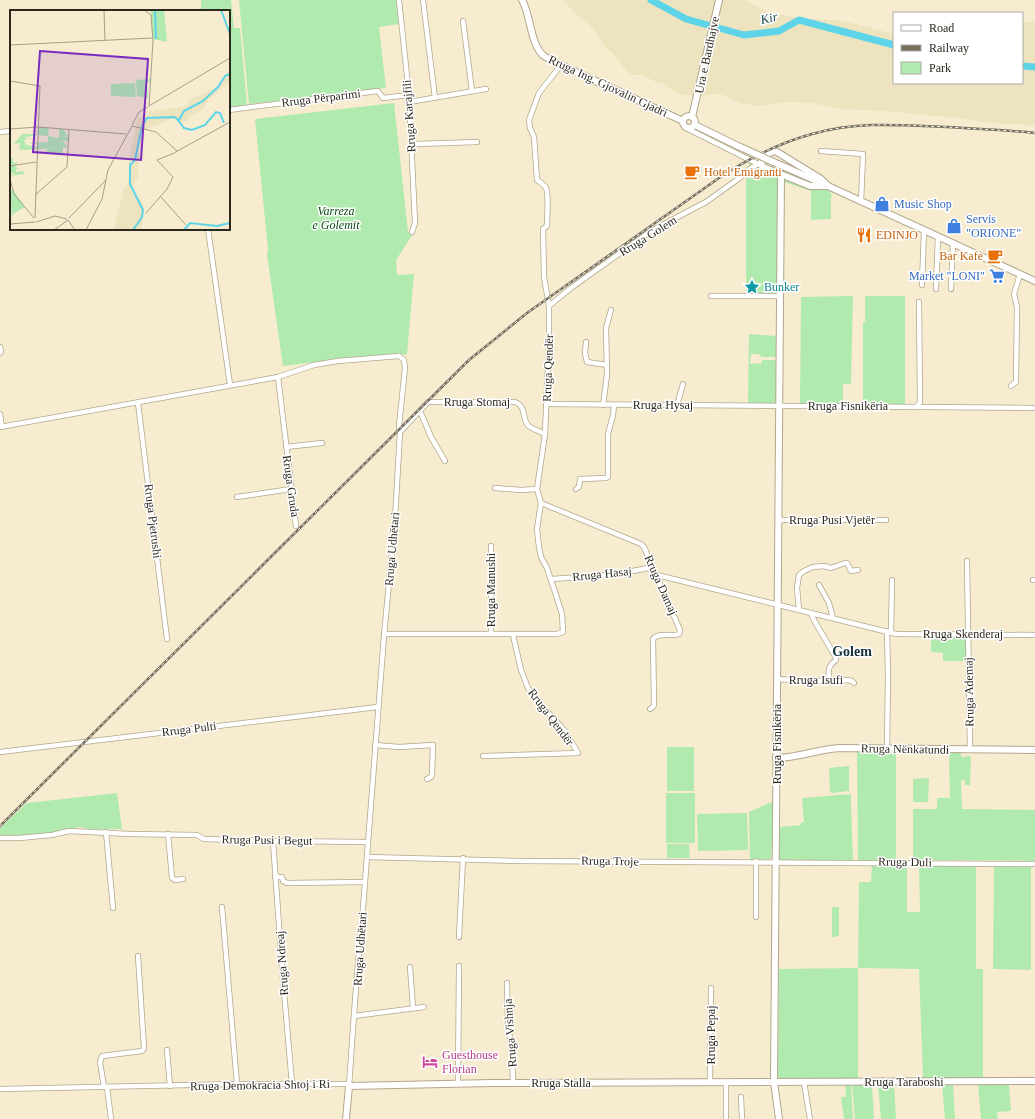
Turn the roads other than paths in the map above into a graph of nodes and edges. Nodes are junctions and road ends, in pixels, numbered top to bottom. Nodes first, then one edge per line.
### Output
1 (398, 0) edge
2 (423, 0) edge
3 (522, 0) edge
4 (719, 0) edge
5 (464, 21) dead end
6 (561, 65) junction
7 (486, 89) dead end
8 (472, 91) junction
9 (409, 95) junction
10 (435, 98) junction
11 (409, 102) junction
12 (230, 110) edge
13 (692, 117) junction
14 (683, 121) junction
15 (695, 125) junction
16 (686, 128) junction
17 (477, 142) dead end
18 (411, 143) junction
19 (821, 151) dead end
20 (749, 160) junction
21 (760, 164) junction
22 (748, 170) junction
23 (781, 175) junction
24 (828, 186) junction
25 (861, 202) junction
26 (208, 230) edge
27 (924, 230) junction
28 (412, 232) dead end
29 (938, 236) junction
30 (953, 244) junction
31 (1020, 274) junction
32 (1035, 281) edge
33 (922, 285) dead end
34 (936, 289) dead end
35 (951, 289) dead end
36 (711, 296) dead end
37 (780, 296) junction
38 (919, 302) dead end
39 (549, 306) junction
40 (611, 310) dead end
41 (586, 342) dead end
42 (0, 347) edge
43 (0, 353) edge
44 (607, 365) junction
45 (278, 377) junction
46 (683, 384) dead end
47 (230, 385) junction
48 (1011, 386) dead end
49 (138, 403) junction
50 (547, 404) junction
51 (603, 405) junction
52 (614, 405) junction
53 (677, 405) junction
54 (779, 406) junction
55 (917, 407) junction
56 (1035, 408) edge
57 (420, 411) junction
58 (0, 414) edge
59 (1, 427) edge
60 (400, 432) junction
61 (544, 434) junction
62 (322, 443) dead end
63 (286, 447) junction
64 (445, 461) dead end
65 (495, 488) dead end
66 (537, 489) junction
67 (576, 489) dead end
68 (291, 490) junction
69 (237, 497) dead end
70 (541, 503) junction
71 (778, 520) junction
72 (886, 520) dead end
73 (296, 526) dead end
74 (491, 546) dead end
75 (967, 561) dead end
76 (652, 567) junction
77 (858, 570) dead end
78 (657, 575) junction
79 (551, 579) junction
80 (892, 580) dead end
81 (819, 585) dead end
82 (778, 604) junction
83 (799, 610) junction
84 (811, 613) junction
85 (834, 618) junction
86 (889, 632) junction
87 (384, 634) junction
88 (491, 634) junction
89 (968, 634) junction
90 (513, 635) junction
91 (1035, 635) edge
92 (167, 639) dead end
93 (777, 679) junction
94 (829, 680) junction
95 (854, 683) dead end
96 (378, 707) junction
97 (650, 709) dead end
98 (376, 745) junction
99 (887, 749) junction
100 (970, 750) junction
101 (1035, 750) edge
102 (0, 752) edge
103 (484, 756) dead end
104 (776, 758) junction
105 (427, 778) dead end
106 (106, 832) junction
107 (168, 834) junction
108 (0, 838) edge
109 (273, 841) junction
110 (368, 842) junction
111 (367, 857) junction
112 (463, 858) junction
113 (756, 861) junction
114 (776, 861) junction
115 (1035, 864) edge
116 (276, 877) junction
117 (183, 879) dead end
118 (365, 882) junction
119 (222, 907) dead end
120 (113, 908) dead end
121 (756, 916) dead end
122 (459, 937) dead end
123 (138, 956) dead end
124 (459, 966) dead end
125 (410, 967) dead end
126 (507, 983) dead end
127 (711, 988) dead end
128 (424, 1007) dead end
129 (413, 1008) junction
130 (354, 1016) junction
131 (167, 1050) dead end
132 (1035, 1081) edge
133 (710, 1082) junction
134 (726, 1082) junction
135 (774, 1082) junction
136 (804, 1082) junction
137 (514, 1083) junction
138 (237, 1084) junction
139 (292, 1084) junction
140 (458, 1084) junction
141 (349, 1085) junction
142 (170, 1086) junction
143 (105, 1087) junction
144 (0, 1089) edge
145 (741, 1098) dead end
146 (111, 1119) edge
147 (346, 1119) edge
148 (726, 1119) edge
149 (742, 1119) edge
150 (779, 1119) edge
151 (810, 1119) edge

1 - 9 street, Rruga Karajfili
2 - 10 street
3 - 6 street, Rruga Ing. Gjovalin Gjadri
4 - 13 street, Ura e Bardhajve
5 - 8 street
6 - 14 street, Rruga Ing. Gjovalin Gjadri
6 - 39 street, Rruga Qendër
7 - 8 street
8 - 10 street
9 - 11 street, Rruga Karajfili
9 - 12 street, Rruga Përparimi
10 - 11 street
11 - 18 street, Rruga Karajfili
13 - 14 street
13 - 15 street
14 - 16 street
15 - 16 street
15 - 24 street, bridge
16 - 20 street
17 - 18 street
18 - 28 street, Rruga Karajfili
19 - 25 street
20 - 21 street
20 - 22 street
21 - 22 street, Rruga Golem
21 - 23 street
21 - 24 street
22 - 39 street, Rruga Golem
23 - 24 street
23 - 37 street, Rruga Fisnikëria
24 - 25 street
25 - 27 street
26 - 47 street
27 - 29 street
27 - 33 street
29 - 30 street
29 - 34 street
30 - 31 street
30 - 35 street
31 - 32 street
31 - 48 street
36 - 37 street
37 - 54 street, Rruga Fisnikëria
38 - 55 street
39 - 50 street, Rruga Qendër
40 - 44 street
41 - 44 street
42 - 43 street
44 - 51 street
45 - 47 street
45 - 60 street, Rruga Udhëtari
45 - 63 street, Rruga Gruda
46 - 53 street
47 - 49 street
49 - 59 street
49 - 92 street, Rruga Pjetrushi
50 - 51 street, Rruga Hysaj
50 - 61 street, Rruga Qendër
51 - 52 street, Rruga Hysaj
52 - 53 street, Rruga Hysaj
52 - 67 street
53 - 54 street, Rruga Hysaj
54 - 55 street, Rruga Fisnikëria
54 - 71 street, Rruga Fisnikëria
55 - 56 street, Rruga Fisnikëria
57 - 60 street, Rruga Stomaj
57 - 61 street, Rruga Stomaj
57 - 64 street
58 - 59 street
60 - 87 street, Rruga Udhëtari
61 - 66 street, Rruga Qendër
62 - 63 street, Rruga Gruda
63 - 68 street, Rruga Gruda
65 - 66 street
66 - 70 street, Rruga Qendër
68 - 69 street
68 - 73 street, Rruga Gruda
70 - 76 street, Rruga Damaj
70 - 79 street, Rruga Qendër
71 - 72 street, Rruga Pusi Vjetër
71 - 82 street, Rruga Fisnikëria
74 - 88 street, Rruga Manushi
75 - 89 street, Rruga Ademaj
76 - 78 street, Rruga Damaj
76 - 79 street, Rruga Hasaj
77 - 83 street
78 - 82 street, Rruga Skenderaj
78 - 97 street, Rruga Damaj
79 - 90 street, Rruga Qendër
80 - 86 street
81 - 85 street
82 - 83 street, Rruga Skenderaj
82 - 93 street, Rruga Fisnikëria
83 - 84 street, Rruga Skenderaj
84 - 85 street, Rruga Skenderaj
84 - 94 street
85 - 86 street, Rruga Skenderaj
86 - 89 street, Rruga Skenderaj
86 - 99 street
87 - 88 street, Rruga Qendër
87 - 96 street, Rruga Udhëtari
88 - 90 street, Rruga Qendër
89 - 91 street, Rruga Skenderaj
89 - 100 street, Rruga Ademaj
90 - 103 street, Rruga Qendër
93 - 94 street, Rruga Isufi
93 - 104 street, Rruga Fisnikëria
94 - 95 street, Rruga Isufi
96 - 98 street, Rruga Udhëtari
96 - 102 street, Rruga Pulti
98 - 105 street
98 - 110 street, Rruga Udhëtari
99 - 100 street, Rruga Nënkatundi
99 - 104 street, Rruga Nënkatundi
100 - 101 street, Rruga Nënkatundi
104 - 114 street, Rruga Fisnikëria
106 - 107 street, Rruga Pusi i Begut
106 - 108 street, Rruga Pusi i Begut
106 - 120 street
107 - 109 street, Rruga Pusi i Begut
107 - 117 street
109 - 110 street, Rruga Pusi i Begut
109 - 116 street, Rruga Ndreaj
110 - 111 street, Rruga Udhëtari
111 - 112 street, Rruga Troje
111 - 118 street, Rruga Udhëtari
112 - 113 street, Rruga Troje
112 - 122 street
113 - 114 street, Rruga Troje
113 - 121 street
114 - 115 street, Rruga Duli
114 - 135 street, Rruga Fisnikëria
116 - 118 street
116 - 139 street, Rruga Ndreaj
118 - 130 street, Rruga Udhëtari
119 - 138 street
123 - 143 street
124 - 140 street
125 - 129 street
126 - 137 street, Rruga Vishnja
127 - 133 street, Rruga Pepaj
128 - 129 street
129 - 130 street
130 - 141 street, Rruga Udhëtari
131 - 142 street
132 - 136 street, Rruga Taraboshi
133 - 134 street, Rruga Stalla
133 - 137 street, Rruga Stalla
134 - 135 street, Rruga Stalla
134 - 148 street
135 - 136 street, Rruga Taraboshi
135 - 150 street, Rruga Fisnikëria
136 - 151 street
137 - 140 street, Rruga Stalla
138 - 139 street, Rruga Demokracia Shtoj i Ri
138 - 142 street, Rruga Demokracia Shtoj i Ri
139 - 141 street, Rruga Demokracia Shtoj i Ri
140 - 141 street, Rruga Stalla
141 - 147 street
142 - 143 street, Rruga Demokracia Shtoj i Ri
143 - 144 street, Rruga Demokracia Shtoj i Ri
143 - 146 street
145 - 149 street

